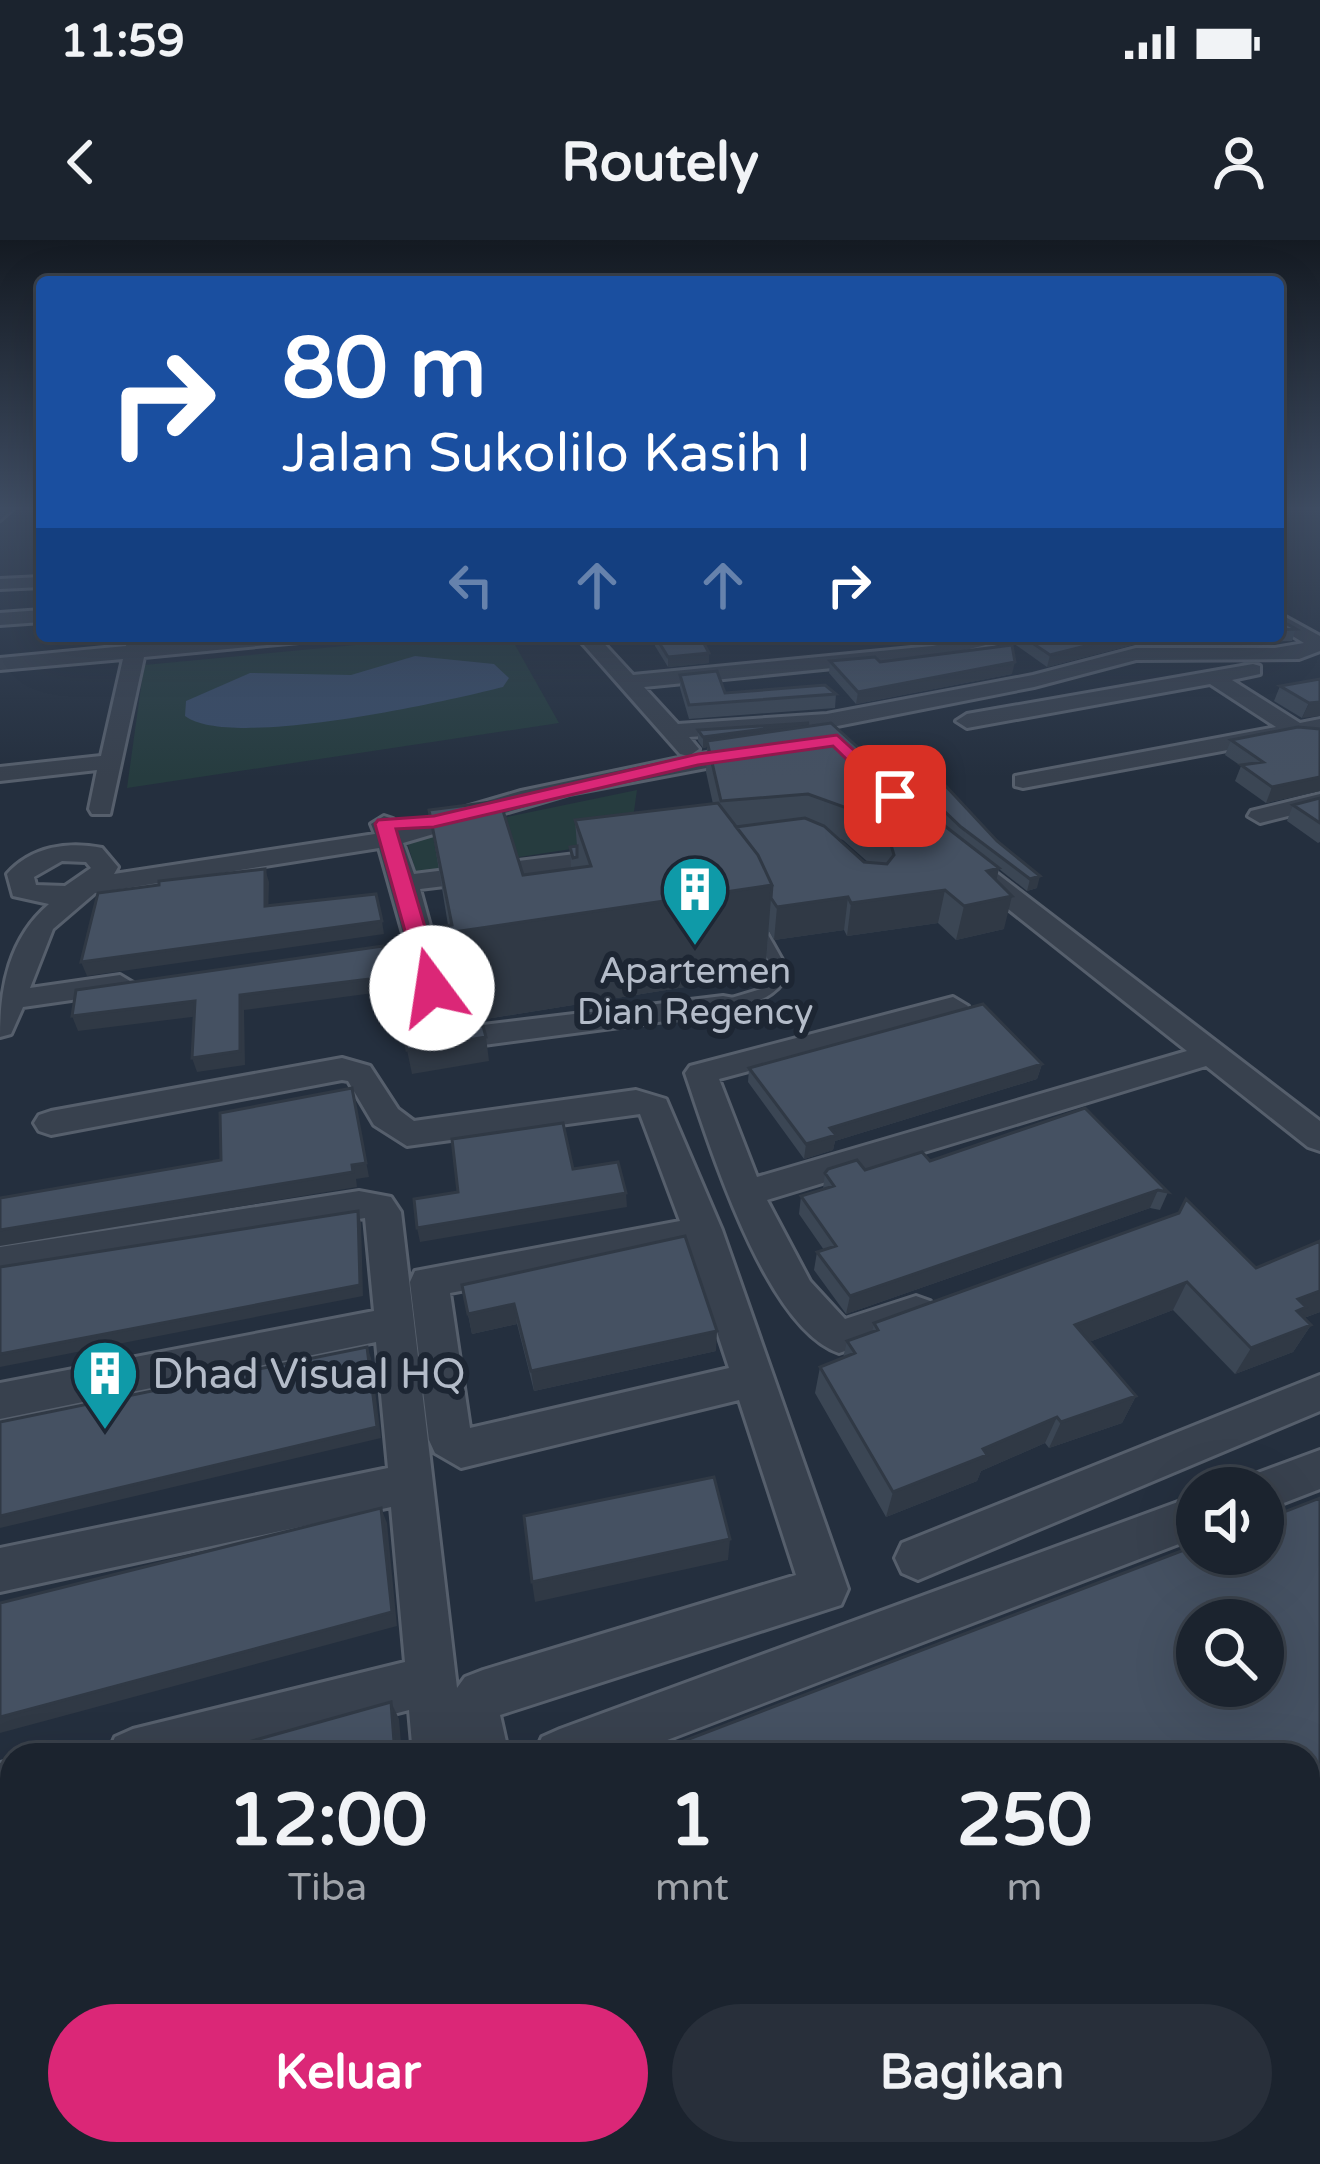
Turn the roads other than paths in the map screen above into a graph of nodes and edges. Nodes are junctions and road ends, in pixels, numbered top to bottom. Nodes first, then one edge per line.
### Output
1 (1284, 602) edge
2 (36, 617) edge
3 (0, 620) edge
4 (1284, 622) edge
5 (1320, 622) edge
6 (176, 642) edge
7 (592, 642) edge
8 (948, 642) edge
9 (136, 644) edge
10 (1320, 660) edge
11 (0, 664) edge
12 (1212, 676) junction
13 (630, 682) junction
14 (967, 721) dead end
15 (1309, 729) edge
16 (672, 731) junction
17 (839, 740) edge
18 (1320, 745) edge
19 (698, 760) junction
20 (111, 762) junction
21 (0, 774) edge
22 (1023, 781) dead end
23 (1320, 801) edge
24 (101, 809) dead end
25 (1261, 816) dead end
26 (387, 831) junction
27 (946, 847) edge
28 (635, 855) edge
29 (29, 866) junction
30 (0, 869) edge
31 (94, 880) junction
32 (407, 891) junction
33 (43, 896) junction
34 (742, 902) edge
35 (38, 932) junction
36 (0, 943) edge
37 (148, 980) edge
38 (723, 1006) joint
39 (953, 1006) edge
40 (6, 1014) edge
41 (1209, 1055) junction
42 (51, 1123) dead end
43 (1320, 1139) edge
44 (743, 1194) junction
45 (704, 1229) junction
46 (0, 1262) edge
47 (959, 1297) edge
48 (392, 1323) junction
49 (750, 1380) junction
50 (1320, 1391) edge
51 (0, 1401) edge
52 (1320, 1469) edge
53 (1284, 1483) edge
54 (408, 1484) junction
55 (1176, 1524) edge
56 (918, 1558) dead end
57 (0, 1570) edge
58 (824, 1588) junction
59 (850, 1650) junction
60 (431, 1680) junction
61 (182, 1743) edge
62 (439, 1743) edge
63 (481, 1743) edge
64 (593, 1743) edge

1 - 5 street
2 - 3 street
4 - 16 street
6 - 9 street
7 - 13 street
8 - 13 street
9 - 11 street
9 - 20 street
10 - 12 street
12 - 14 street
12 - 15 street
13 - 16 street
15 - 18 street
15 - 22 street
16 - 19 street
17 - 19 street
19 - 26 street
20 - 21 street
20 - 24 street
23 - 25 street
26 - 31 street
26 - 32 street
27 - 41 street
28 - 32 street
29 - 30 street
29 - 31 street
29 - 33 street
31 - 33 street
31 - 35 street
32 - 38 street
33 - 35 street
34 - 38 lane
35 - 36 street
35 - 40 street
37 - 40 street
39 - 44 street
41 - 43 street
41 - 44 street
42 - 45 street
44 - 47 street
45 - 49 street
45 - 49 street
46 - 48 street
48 - 51 street
48 - 54 street
49 - 58 street
50 - 56 street
52 - 53 street
54 - 57 street
54 - 60 street
55 - 59 street
58 - 59 street
58 - 63 street
59 - 64 street
60 - 61 street
60 - 62 street

